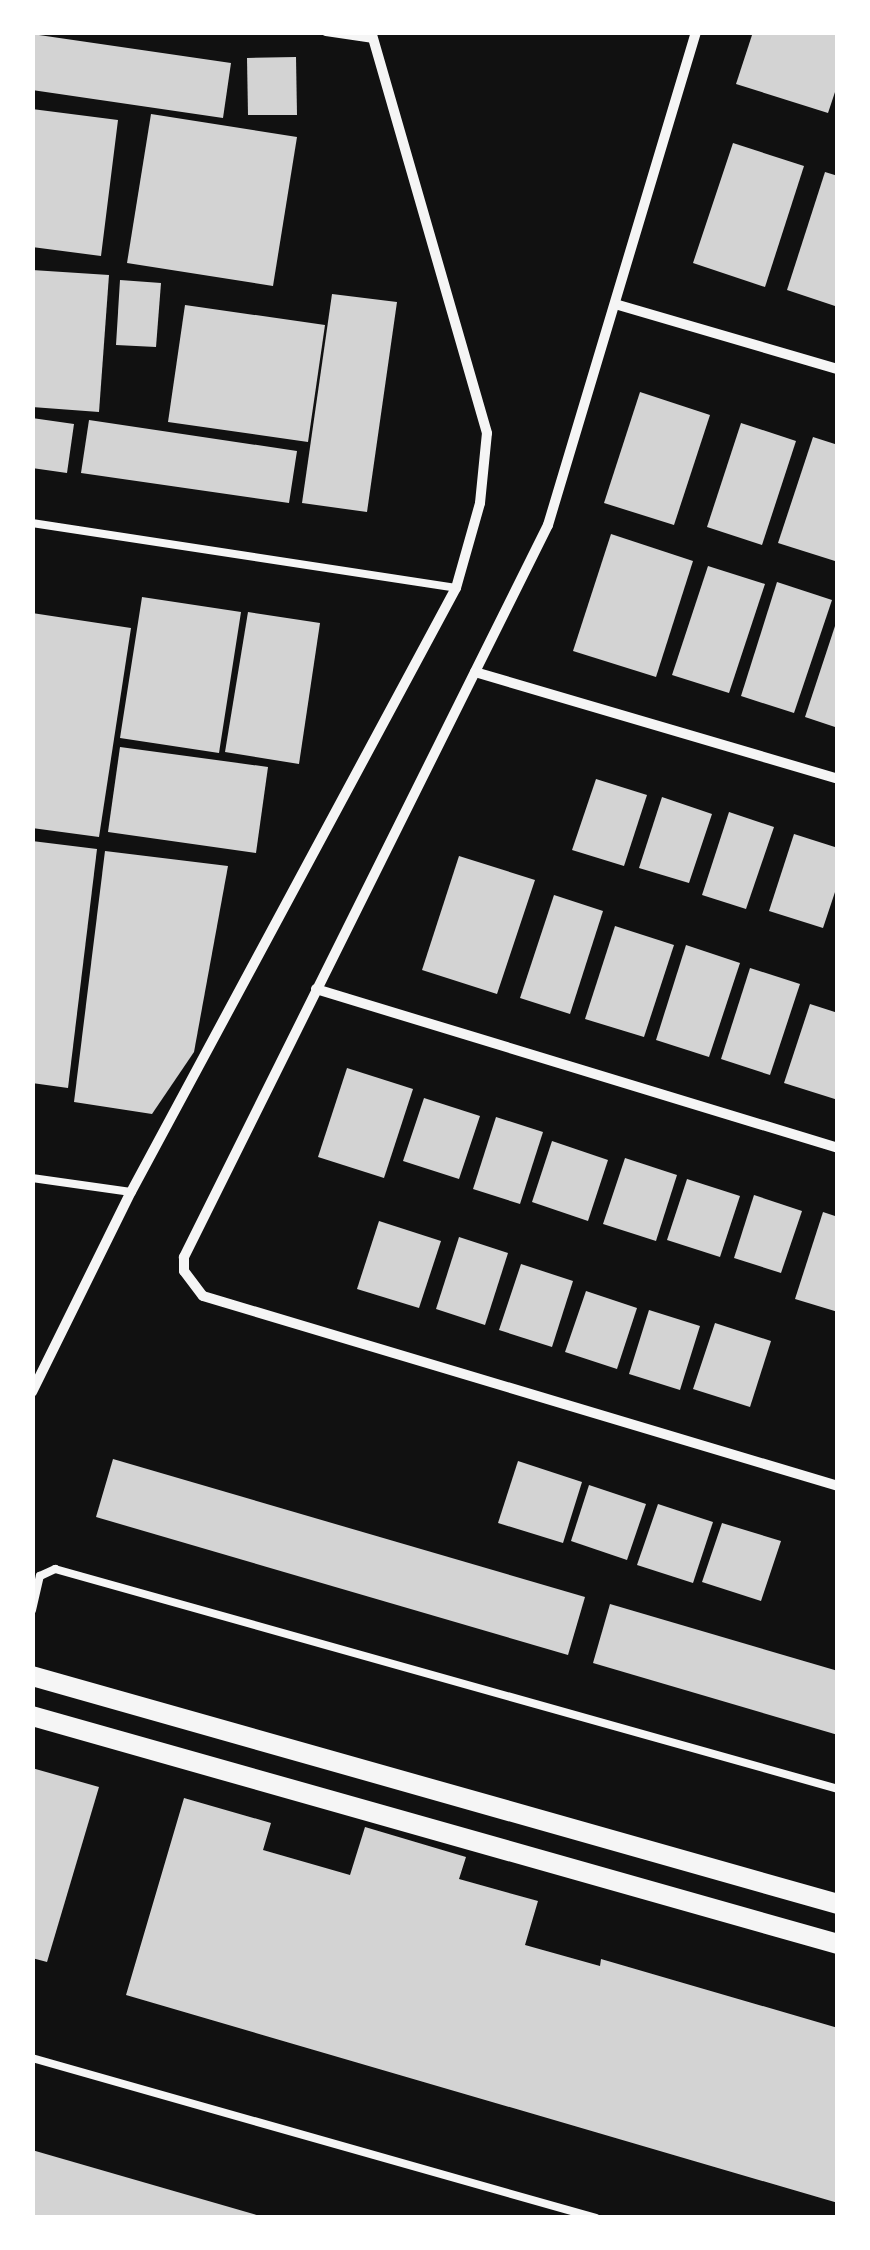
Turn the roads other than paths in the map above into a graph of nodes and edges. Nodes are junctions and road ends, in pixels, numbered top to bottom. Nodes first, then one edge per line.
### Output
1 (326, 32) edge
2 (696, 32) edge
3 (372, 36) edge
4 (615, 304) junction
5 (838, 369) edge
6 (32, 523) edge
7 (456, 588) junction
8 (475, 672) junction
9 (838, 779) edge
10 (316, 989) junction
11 (838, 1148) edge
12 (32, 1178) edge
13 (131, 1192) junction
14 (32, 1392) edge
15 (838, 1486) edge
16 (32, 1610) edge
17 (32, 1676) edge
18 (32, 1716) edge
19 (838, 1790) edge
20 (838, 1904) edge
21 (838, 1944) edge
22 (32, 2058) edge
23 (596, 2218) edge

1 - 3 lane
2 - 4 street
3 - 7 street
4 - 5 street
4 - 8 street
6 - 7 lane
7 - 13 street
8 - 9 street
8 - 10 street
10 - 11 street
10 - 15 street
12 - 13 lane
13 - 14 street
16 - 19 lane
17 - 20 main road
18 - 21 main road
22 - 23 lane

